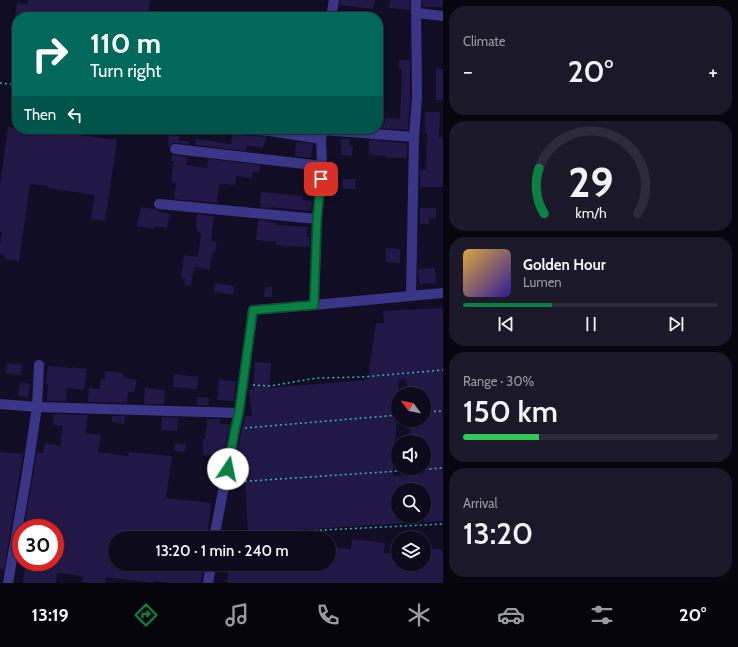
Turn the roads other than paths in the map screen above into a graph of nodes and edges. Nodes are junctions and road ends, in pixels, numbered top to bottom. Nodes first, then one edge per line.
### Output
1 (334, 0) edge
2 (416, 0) edge
3 (332, 12) edge
4 (417, 13) junction
5 (443, 16) edge
6 (322, 134) edge
7 (345, 134) edge
8 (414, 137) junction
9 (175, 149) dead end
10 (322, 166) junction
11 (159, 204) dead end
12 (317, 219) junction
13 (443, 293) edge
14 (411, 296) junction
15 (314, 305) junction
16 (39, 365) dead end
17 (0, 404) edge
18 (37, 407) junction
19 (239, 412) junction
20 (215, 531) edge
21 (209, 571) edge
22 (8, 583) edge
23 (208, 583) edge

1 - 3 street
2 - 4 street
4 - 5 street
4 - 8 street
6 - 10 street
7 - 8 street
8 - 14 street
9 - 10 street
10 - 12 street
11 - 12 street
12 - 15 street
13 - 14 street
14 - 15 street
15 - 19 street
16 - 18 street
17 - 18 street
18 - 19 street
18 - 22 street
19 - 20 street
21 - 23 street

